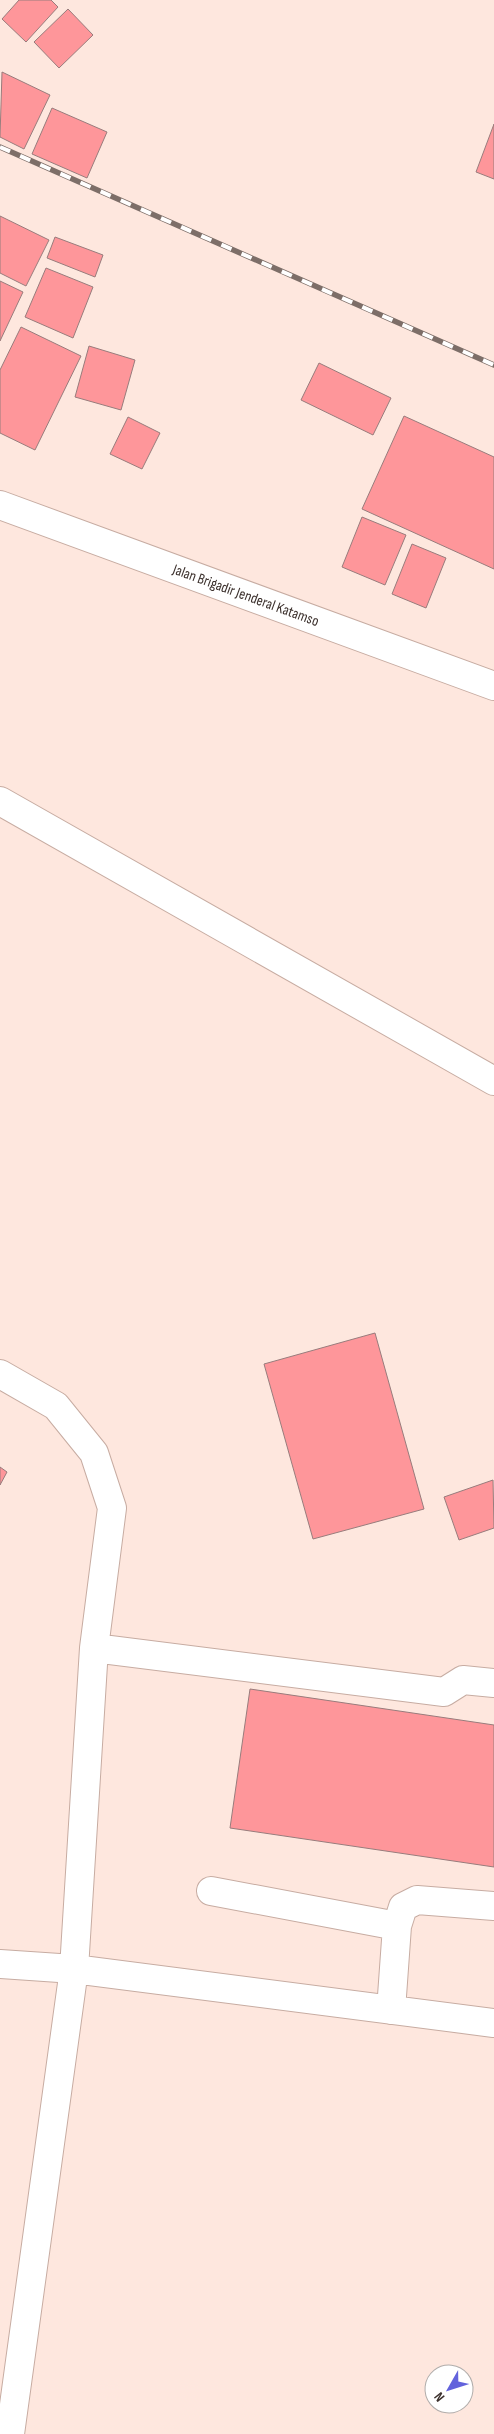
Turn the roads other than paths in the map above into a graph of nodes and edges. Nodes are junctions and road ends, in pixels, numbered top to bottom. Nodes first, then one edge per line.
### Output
1 (0, 504) edge
2 (494, 686) edge
3 (0, 801) edge
4 (494, 1081) edge
5 (0, 1374) edge
6 (94, 1648) junction
7 (494, 1683) edge
8 (211, 1892) dead end
9 (494, 1906) edge
10 (397, 1926) junction
11 (0, 1964) edge
12 (74, 1969) junction
13 (391, 2010) junction
14 (494, 2023) edge
15 (10, 2434) edge

1 - 2 main road, Jalan Brigadir Jenderal Katamso
3 - 4 main road
5 - 6 main road
6 - 7 main road
6 - 12 main road
8 - 10 main road
9 - 10 main road
10 - 13 main road
11 - 12 main road
12 - 13 main road
12 - 15 main road
13 - 14 main road

